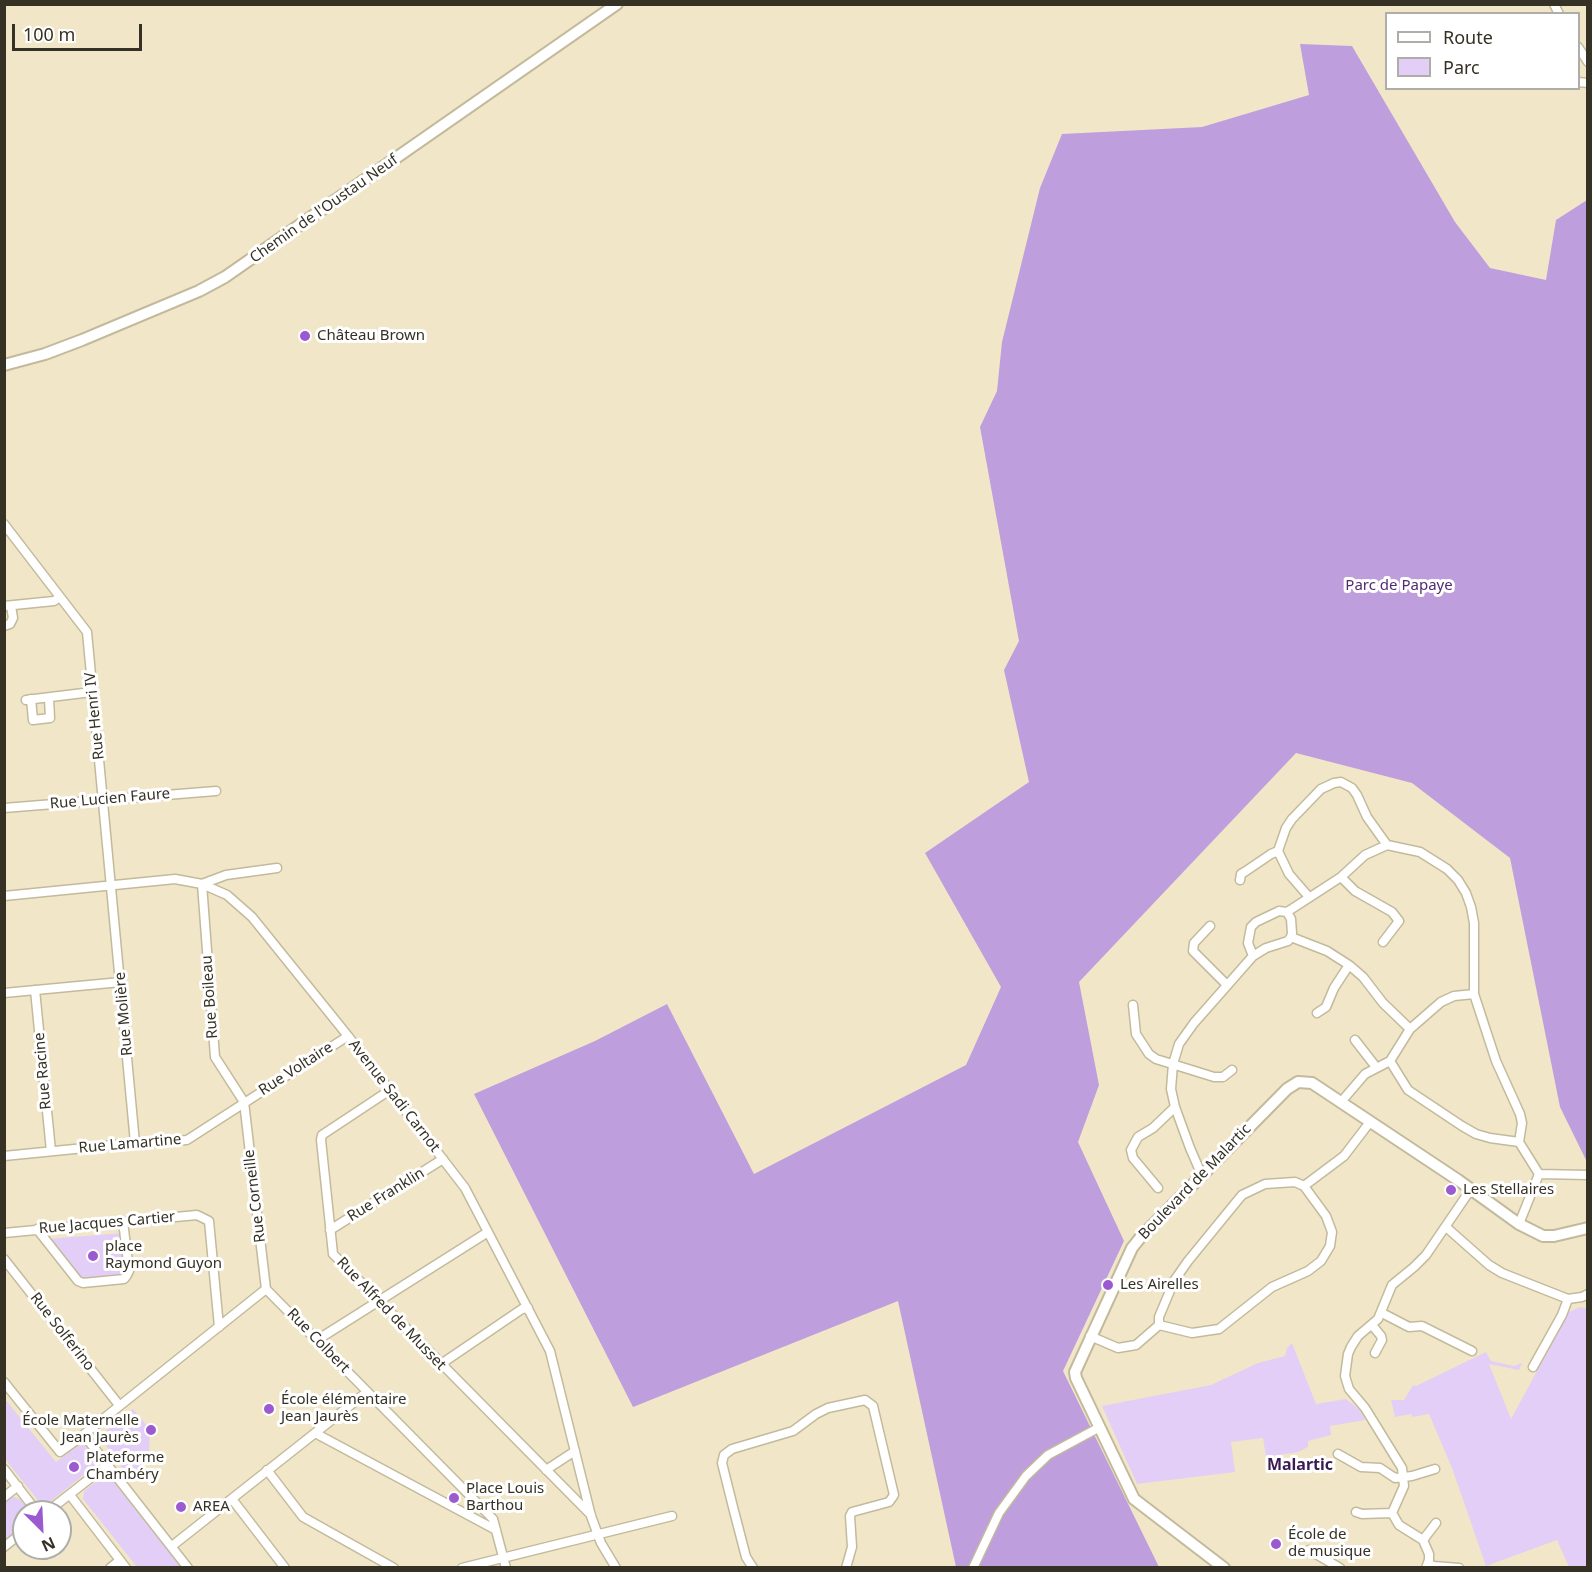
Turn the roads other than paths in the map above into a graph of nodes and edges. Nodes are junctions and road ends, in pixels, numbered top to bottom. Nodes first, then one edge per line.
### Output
1 (617, 4) edge
2 (4, 364) edge
3 (4, 524) edge
4 (60, 597) junction
5 (8, 606) edge
6 (4, 626) edge
7 (92, 692) junction
8 (49, 698) junction
9 (216, 791) dead end
10 (103, 799) junction
11 (4, 808) edge
12 (1387, 845) junction
13 (1278, 851) junction
14 (277, 868) dead end
15 (1341, 877) junction
16 (1240, 880) dead end
17 (202, 884) junction
18 (112, 886) junction
19 (4, 896) edge
20 (1309, 897) junction
21 (1287, 912) junction
22 (1210, 926) dead end
23 (1291, 937) junction
24 (1383, 942) dead end
25 (1253, 956) junction
26 (1348, 965) junction
27 (121, 981) junction
28 (1227, 985) junction
29 (35, 990) junction
30 (4, 993) edge
31 (1474, 993) junction
32 (1133, 1005) dead end
33 (1317, 1013) dead end
34 (1410, 1029) junction
35 (348, 1036) junction
36 (1355, 1040) dead end
37 (1390, 1061) junction
38 (1173, 1064) junction
39 (1376, 1068) junction
40 (1232, 1070) dead end
41 (390, 1090) junction
42 (244, 1102) junction
43 (1341, 1102) junction
44 (1175, 1107) junction
45 (1370, 1122) junction
46 (1519, 1142) junction
47 (135, 1143) junction
48 (51, 1151) junction
49 (4, 1156) edge
50 (442, 1159) junction
51 (1203, 1174) junction
52 (1539, 1174) junction
53 (1587, 1175) edge
54 (1304, 1186) junction
55 (1158, 1188) dead end
56 (1471, 1189) junction
57 (123, 1221) junction
58 (1520, 1224) junction
59 (1446, 1227) junction
60 (1587, 1228) edge
61 (37, 1229) junction
62 (330, 1230) junction
63 (488, 1232) junction
64 (4, 1233) edge
65 (4, 1259) edge
66 (266, 1289) junction
67 (1587, 1294) edge
68 (1568, 1299) junction
69 (378, 1302) junction
70 (528, 1308) junction
71 (1382, 1313) junction
72 (1158, 1325) junction
73 (1371, 1325) junction
74 (219, 1327) junction
75 (1090, 1336) junction
76 (316, 1340) junction
77 (1472, 1352) dead end
78 (1375, 1353) dead end
79 (441, 1364) junction
80 (1533, 1367) dead end
81 (4, 1382) edge
82 (367, 1392) junction
83 (119, 1405) junction
84 (1100, 1427) junction
85 (315, 1433) junction
86 (84, 1435) junction
87 (575, 1452) junction
88 (1338, 1455) dead end
89 (107, 1465) junction
90 (4, 1469) edge
91 (1435, 1469) dead end
92 (267, 1470) junction
93 (546, 1470) junction
94 (1404, 1476) junction
95 (18, 1486) junction
96 (70, 1495) junction
97 (4, 1497) edge
98 (232, 1499) junction
99 (28, 1500) edge
100 (63, 1500) edge
101 (1356, 1512) dead end
102 (1392, 1513) junction
103 (591, 1516) junction
104 (672, 1516) dead end
105 (1436, 1523) dead end
106 (496, 1530) junction
107 (597, 1534) junction
108 (1424, 1540) junction
109 (172, 1546) junction
110 (1309, 1550) dead end
111 (504, 1557) junction
112 (120, 1560) junction
113 (1427, 1566) edge
114 (110, 1568) edge
115 (126, 1568) edge
116 (188, 1568) edge
117 (285, 1568) edge
118 (394, 1568) edge
119 (462, 1568) edge
120 (506, 1568) edge
121 (616, 1568) edge
122 (753, 1568) edge
123 (846, 1568) edge
124 (973, 1568) edge
125 (1224, 1568) edge
126 (1340, 1568) edge
127 (1459, 1568) edge

1 - 2 street, Chemin de l'Oustau Neuf
3 - 4 street
4 - 5 street
4 - 7 street, Rue Henri IV
5 - 6 street
7 - 8 street
7 - 10 street, Rue Henri IV
8 - 8 street
9 - 10 street, Rue Lucien Faure
10 - 11 street, Rue Lucien Faure
10 - 18 street, Rue Henri IV
12 - 13 street
12 - 15 street
12 - 31 street
13 - 16 street
13 - 20 street
14 - 17 street
15 - 20 street
15 - 24 street
17 - 18 street, Avenue Sadi Carnot
17 - 35 street, Avenue Sadi Carnot
17 - 42 street, Rue Boileau
18 - 19 street, Avenue Sadi Carnot
18 - 27 street, Rue Molière
20 - 21 street
21 - 23 street
21 - 25 street
22 - 28 street
23 - 25 street
23 - 26 street
25 - 28 street
26 - 33 street
26 - 34 street
27 - 29 street
27 - 47 street, Rue Molière
28 - 38 street
29 - 30 street
29 - 48 street, Rue Racine
31 - 34 street
31 - 46 street
32 - 38 street
34 - 37 street
35 - 41 street, Avenue Sadi Carnot
35 - 42 street, Rue Voltaire
36 - 39 street
37 - 39 street
37 - 46 street
38 - 40 street
38 - 44 street
39 - 43 street
41 - 50 street, Avenue Sadi Carnot
41 - 62 street, Rue Alfred de Musset
42 - 47 street, Rue Lamartine
42 - 66 street, Rue Corneille
43 - 45 street, Boulevard de Malartic
43 - 51 street, Boulevard de Malartic
44 - 51 street
44 - 55 street
45 - 54 street
45 - 56 street, Boulevard de Malartic
46 - 52 street
47 - 48 street, Rue Lamartine
48 - 49 street, Rue Lamartine
50 - 62 street, Rue Franklin
50 - 63 street, Avenue Sadi Carnot
51 - 75 street, Boulevard de Malartic
52 - 53 street
52 - 58 street
54 - 72 street
54 - 72 street
56 - 58 street, Boulevard de Malartic
56 - 59 street
57 - 61 street, Rue Jacques Cartier
57 - 61 street
57 - 74 street, Rue Jacques Cartier
58 - 60 street, Boulevard de Malartic
59 - 68 street
59 - 71 street
61 - 64 street, Rue Jacques Cartier
62 - 69 street, Rue Alfred de Musset
63 - 69 street
63 - 70 street, Avenue Sadi Carnot
65 - 83 street, Rue Solferino
66 - 74 street
66 - 76 street, Rue Colbert
67 - 68 street
68 - 80 street
69 - 76 street
69 - 79 street, Rue Alfred de Musset
70 - 79 street
70 - 87 street, Avenue Sadi Carnot
71 - 73 street
71 - 77 street
72 - 75 street
73 - 78 street
73 - 94 street
74 - 83 street
75 - 84 street, Boulevard de Malartic
76 - 82 street, Rue Colbert
79 - 93 street, Rue Alfred de Musset
81 - 86 street
82 - 85 street
82 - 106 street, Rue Colbert
83 - 86 street
84 - 124 street
84 - 125 street, Boulevard de Malartic
85 - 92 street
85 - 106 street
86 - 89 street
87 - 93 street
87 - 103 street, Avenue Sadi Carnot
88 - 94 street
89 - 96 street
89 - 109 street
90 - 95 street
91 - 94 street
92 - 98 street
92 - 118 street
93 - 103 street, Rue Alfred de Musset
94 - 102 street
95 - 97 street
95 - 99 street
96 - 100 street
96 - 112 street
98 - 109 street
98 - 117 street
101 - 102 street
102 - 108 street
103 - 107 street, Avenue Sadi Carnot
104 - 107 street
105 - 108 street
106 - 111 street, Rue Colbert
107 - 111 street
107 - 121 street, Avenue Sadi Carnot
108 - 113 street
109 - 116 street
110 - 126 street
111 - 119 street
111 - 120 street, Rue Colbert
112 - 114 street
112 - 115 street
113 - 127 street
122 - 123 street

